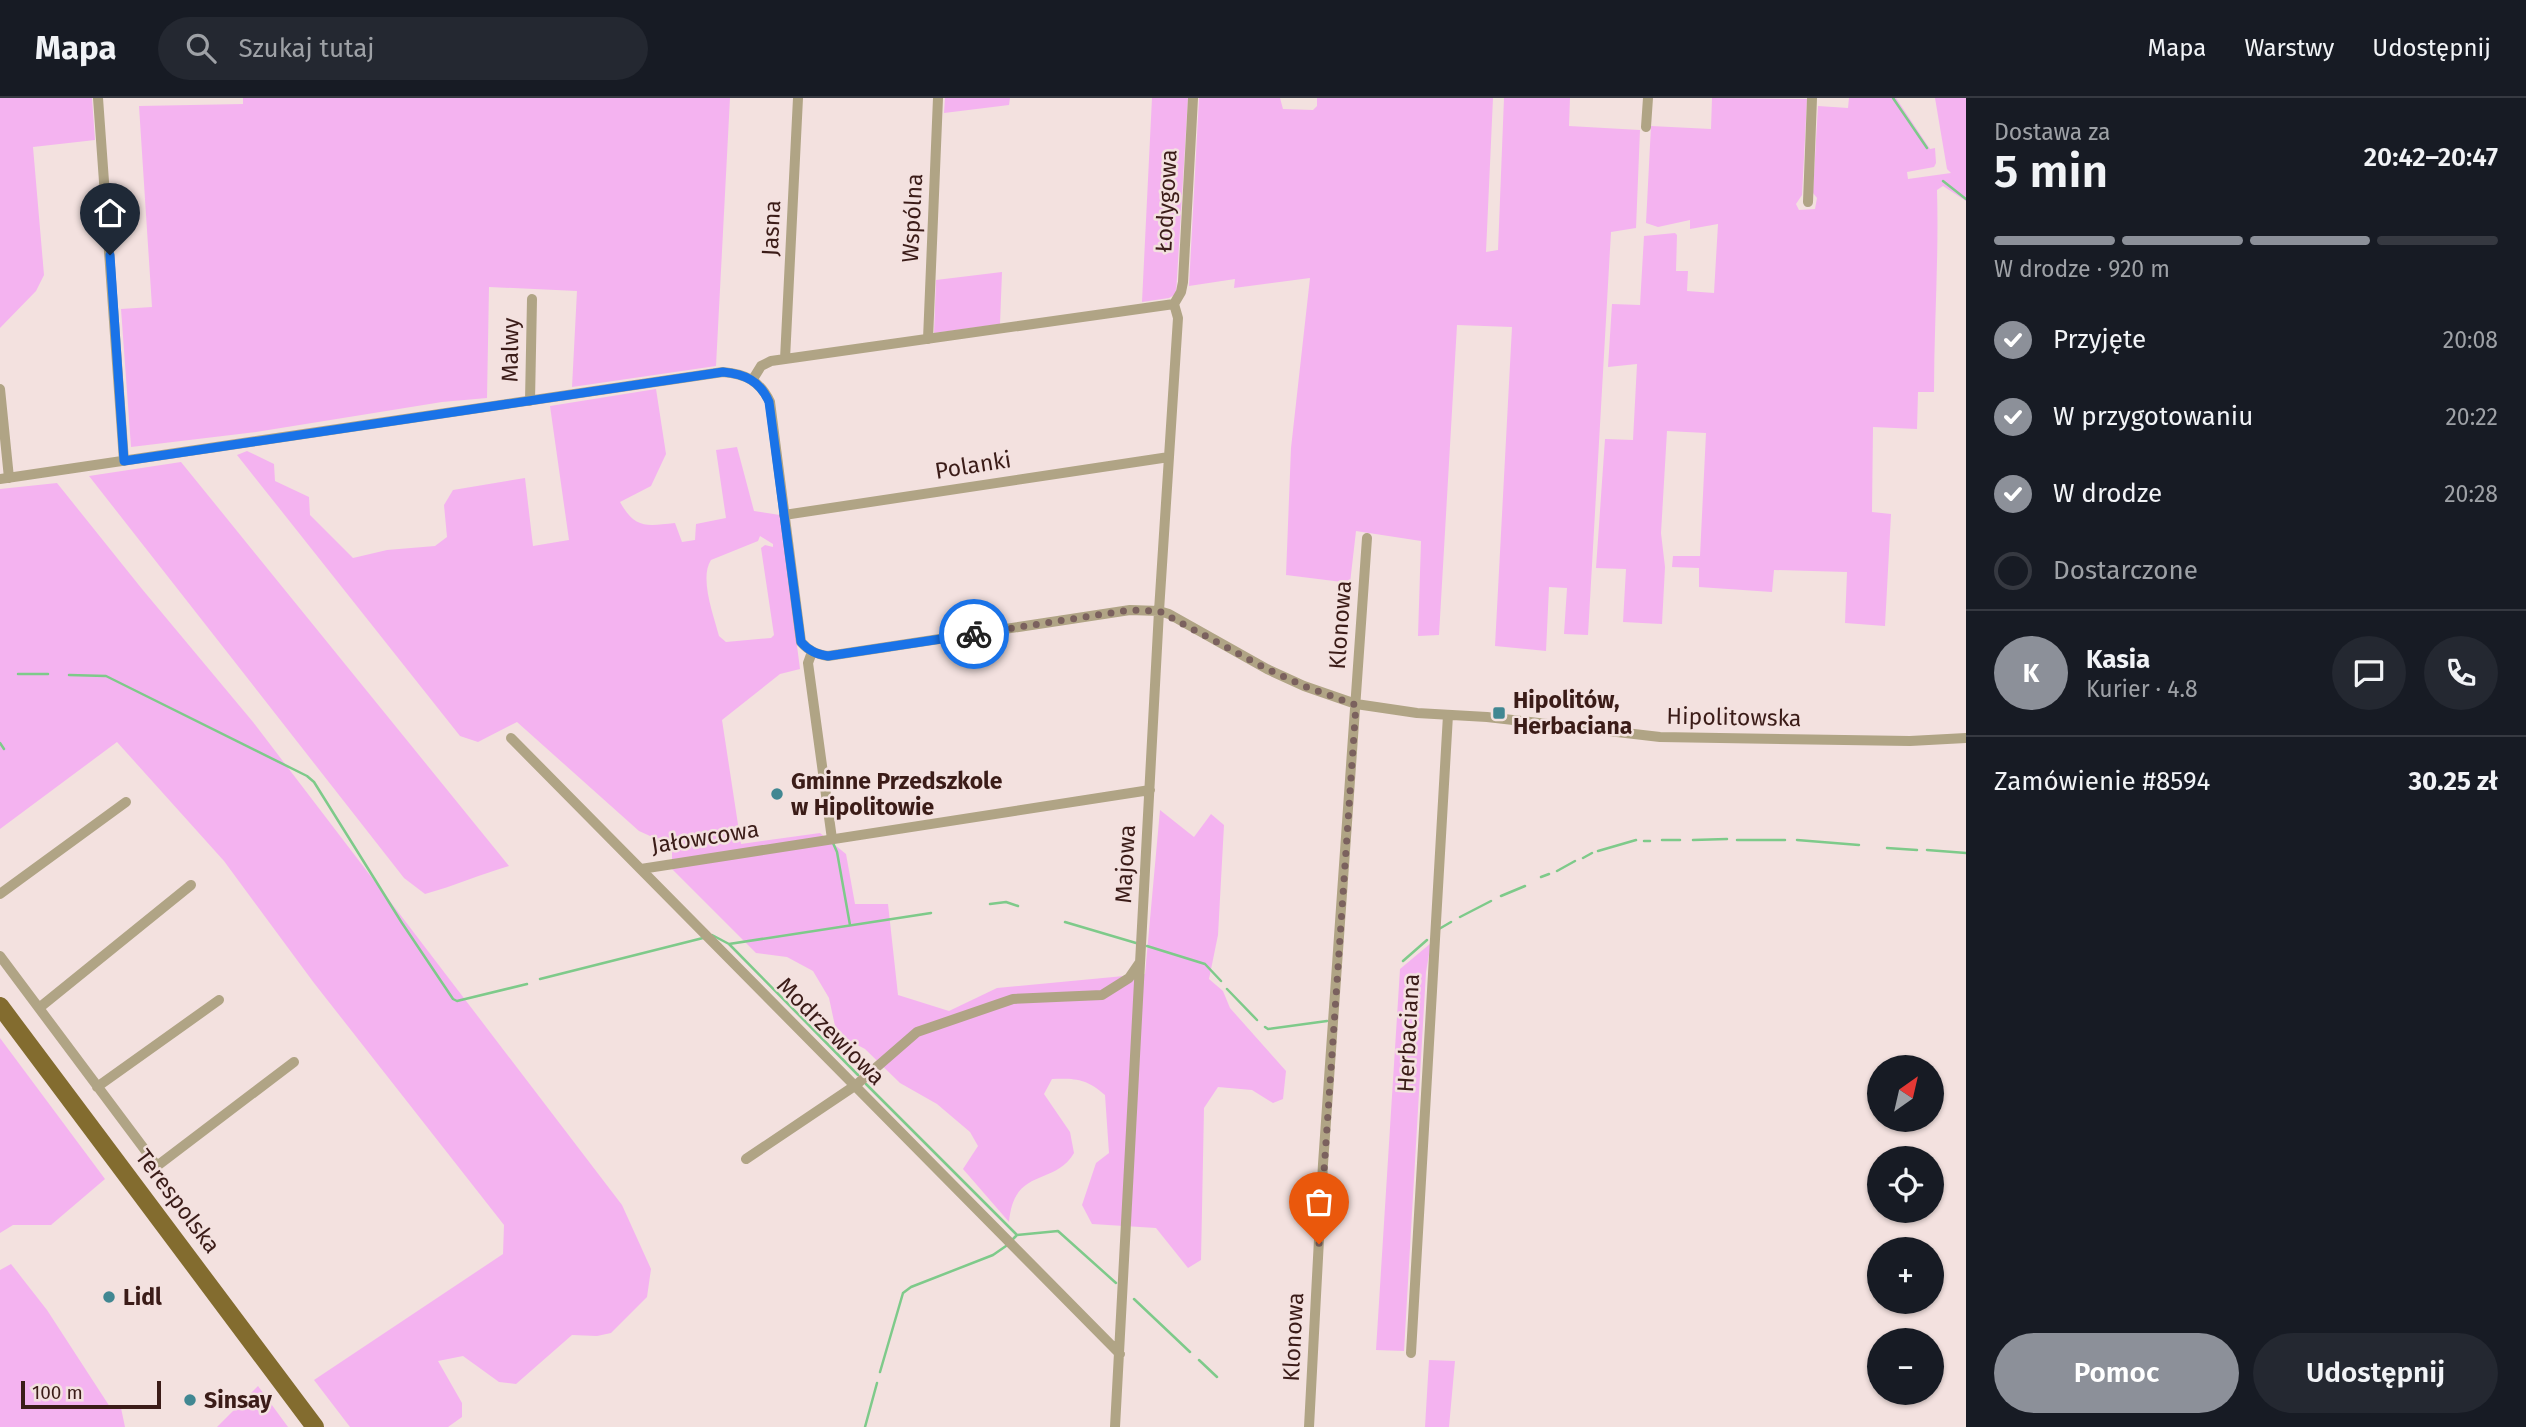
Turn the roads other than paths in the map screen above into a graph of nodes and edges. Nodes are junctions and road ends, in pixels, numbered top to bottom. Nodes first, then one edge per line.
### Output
1 (97, 98) edge
2 (798, 98) edge
3 (938, 98) edge
4 (1193, 98) edge
5 (1648, 98) edge
6 (1812, 98) edge
7 (1646, 127) dead end
8 (1808, 202) dead end
9 (532, 299) dead end
10 (1174, 304) junction
11 (928, 339) junction
12 (785, 359) junction
13 (752, 379) junction
14 (0, 389) edge
15 (530, 401) junction
16 (1169, 457) junction
17 (124, 461) junction
18 (4, 478) edge
19 (784, 516) junction
20 (1367, 538) dead end
21 (1159, 611) junction
22 (812, 652) junction
23 (1356, 705) junction
24 (1448, 715) junction
25 (511, 738) dead end
26 (1966, 738) edge
27 (1150, 790) junction
28 (126, 802) dead end
29 (832, 839) junction
30 (641, 869) junction
31 (191, 885) dead end
32 (0, 894) edge
33 (0, 956) edge
34 (1141, 960) junction
35 (219, 1000) dead end
36 (0, 1006) edge
37 (38, 1008) junction
38 (294, 1062) dead end
39 (856, 1085) junction
40 (97, 1087) junction
41 (746, 1159) dead end
42 (1411, 1353) dead end
43 (1120, 1354) junction
44 (315, 1427) edge
45 (1115, 1427) edge
46 (1309, 1427) edge

1 - 17 street
2 - 12 street, Jasna
3 - 11 street, Wspólna
4 - 10 street, Łodygowa
5 - 7 street
6 - 8 street
9 - 15 street, Malwy
10 - 11 street
10 - 16 street, Majowa
11 - 12 street
12 - 13 street
13 - 15 street
13 - 19 street
14 - 18 street
15 - 17 street
16 - 19 street, Polanki
16 - 21 street, Majowa
17 - 18 street
19 - 22 street
20 - 23 street, Klonowa
21 - 22 street, Hipolitowska
21 - 23 street, Hipolitowska
21 - 27 street, Majowa
22 - 29 street
23 - 24 street, Hipolitowska
23 - 46 street, Klonowa
24 - 26 street, Hipolitowska
24 - 42 street, Herbaciana
25 - 30 street, Modrzewiowa
27 - 29 street, Jałowcowa
27 - 34 street, Majowa
28 - 32 street
29 - 30 street, Jałowcowa
30 - 39 street, Modrzewiowa
31 - 37 street
33 - 37 street
34 - 39 street
34 - 43 street, Majowa
35 - 40 street
36 - 44 main road, Terespolska
37 - 40 street
38 - 40 street
39 - 41 street
39 - 43 street, Modrzewiowa
43 - 45 street, Majowa

